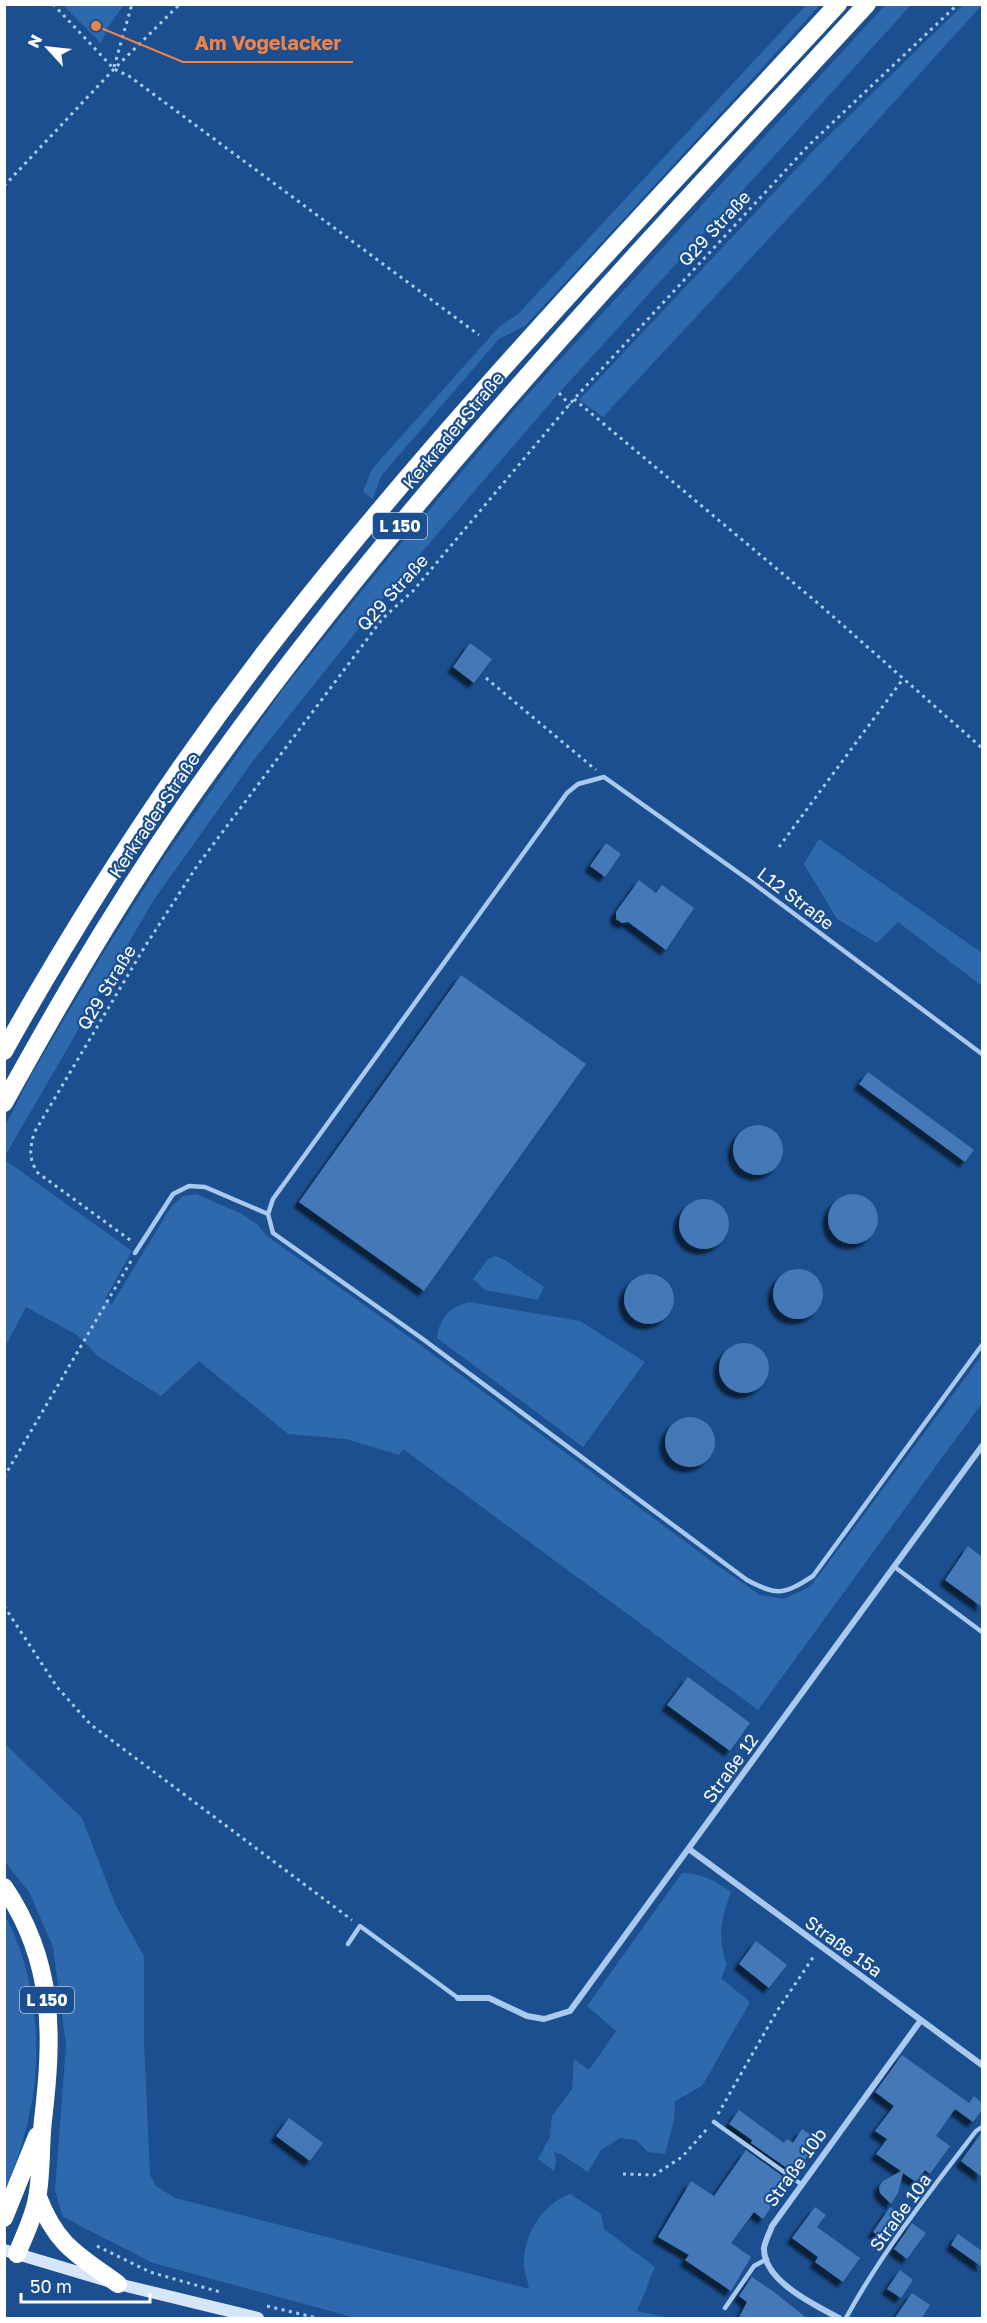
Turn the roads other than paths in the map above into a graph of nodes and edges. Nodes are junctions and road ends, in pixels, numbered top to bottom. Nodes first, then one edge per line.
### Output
1 (838, 4) edge
2 (867, 4) edge
3 (4, 1051) edge
4 (982, 1054) edge
5 (4, 1103) edge
6 (268, 1214) junction
7 (135, 1253) road end
8 (982, 1346) edge
9 (982, 1446) edge
10 (896, 1568) junction
11 (982, 1632) edge
12 (689, 1850) junction
13 (4, 1887) edge
14 (348, 1944) dead end
15 (458, 1998) joint
16 (921, 2020) junction
17 (982, 2065) edge
18 (43, 2120) junction
19 (714, 2122) road end
20 (982, 2127) edge
21 (801, 2184) junction
22 (38, 2197) junction
23 (4, 2218) edge
24 (11, 2252) edge
25 (767, 2259) junction
26 (118, 2284) junction
27 (725, 2308) dead end
28 (258, 2319) edge
29 (839, 2319) edge
30 (846, 2319) edge

1 - 3 highway, Kerkrader Straße / L 150
2 - 5 highway, Kerkrader Straße / L 150
4 - 6 lane, L12 Straße
6 - 7 lane
6 - 8 lane
9 - 10 street, Straße 12
10 - 11 lane
10 - 12 street, Straße 12
12 - 15 street, Straße 12
12 - 16 street, Straße 15a
13 - 18 highway, L 150
14 - 15 lane
16 - 17 street, Straße 15a
16 - 21 street, Straße 10b
18 - 22 highway, L 150
18 - 23 highway, L 150
19 - 21 lane
20 - 30 lane, Straße 10a
21 - 25 street, Straße 10b
22 - 24 highway, L 150
22 - 26 highway, L 150
24 - 26 main road
25 - 27 lane
25 - 29 street
26 - 28 main road

